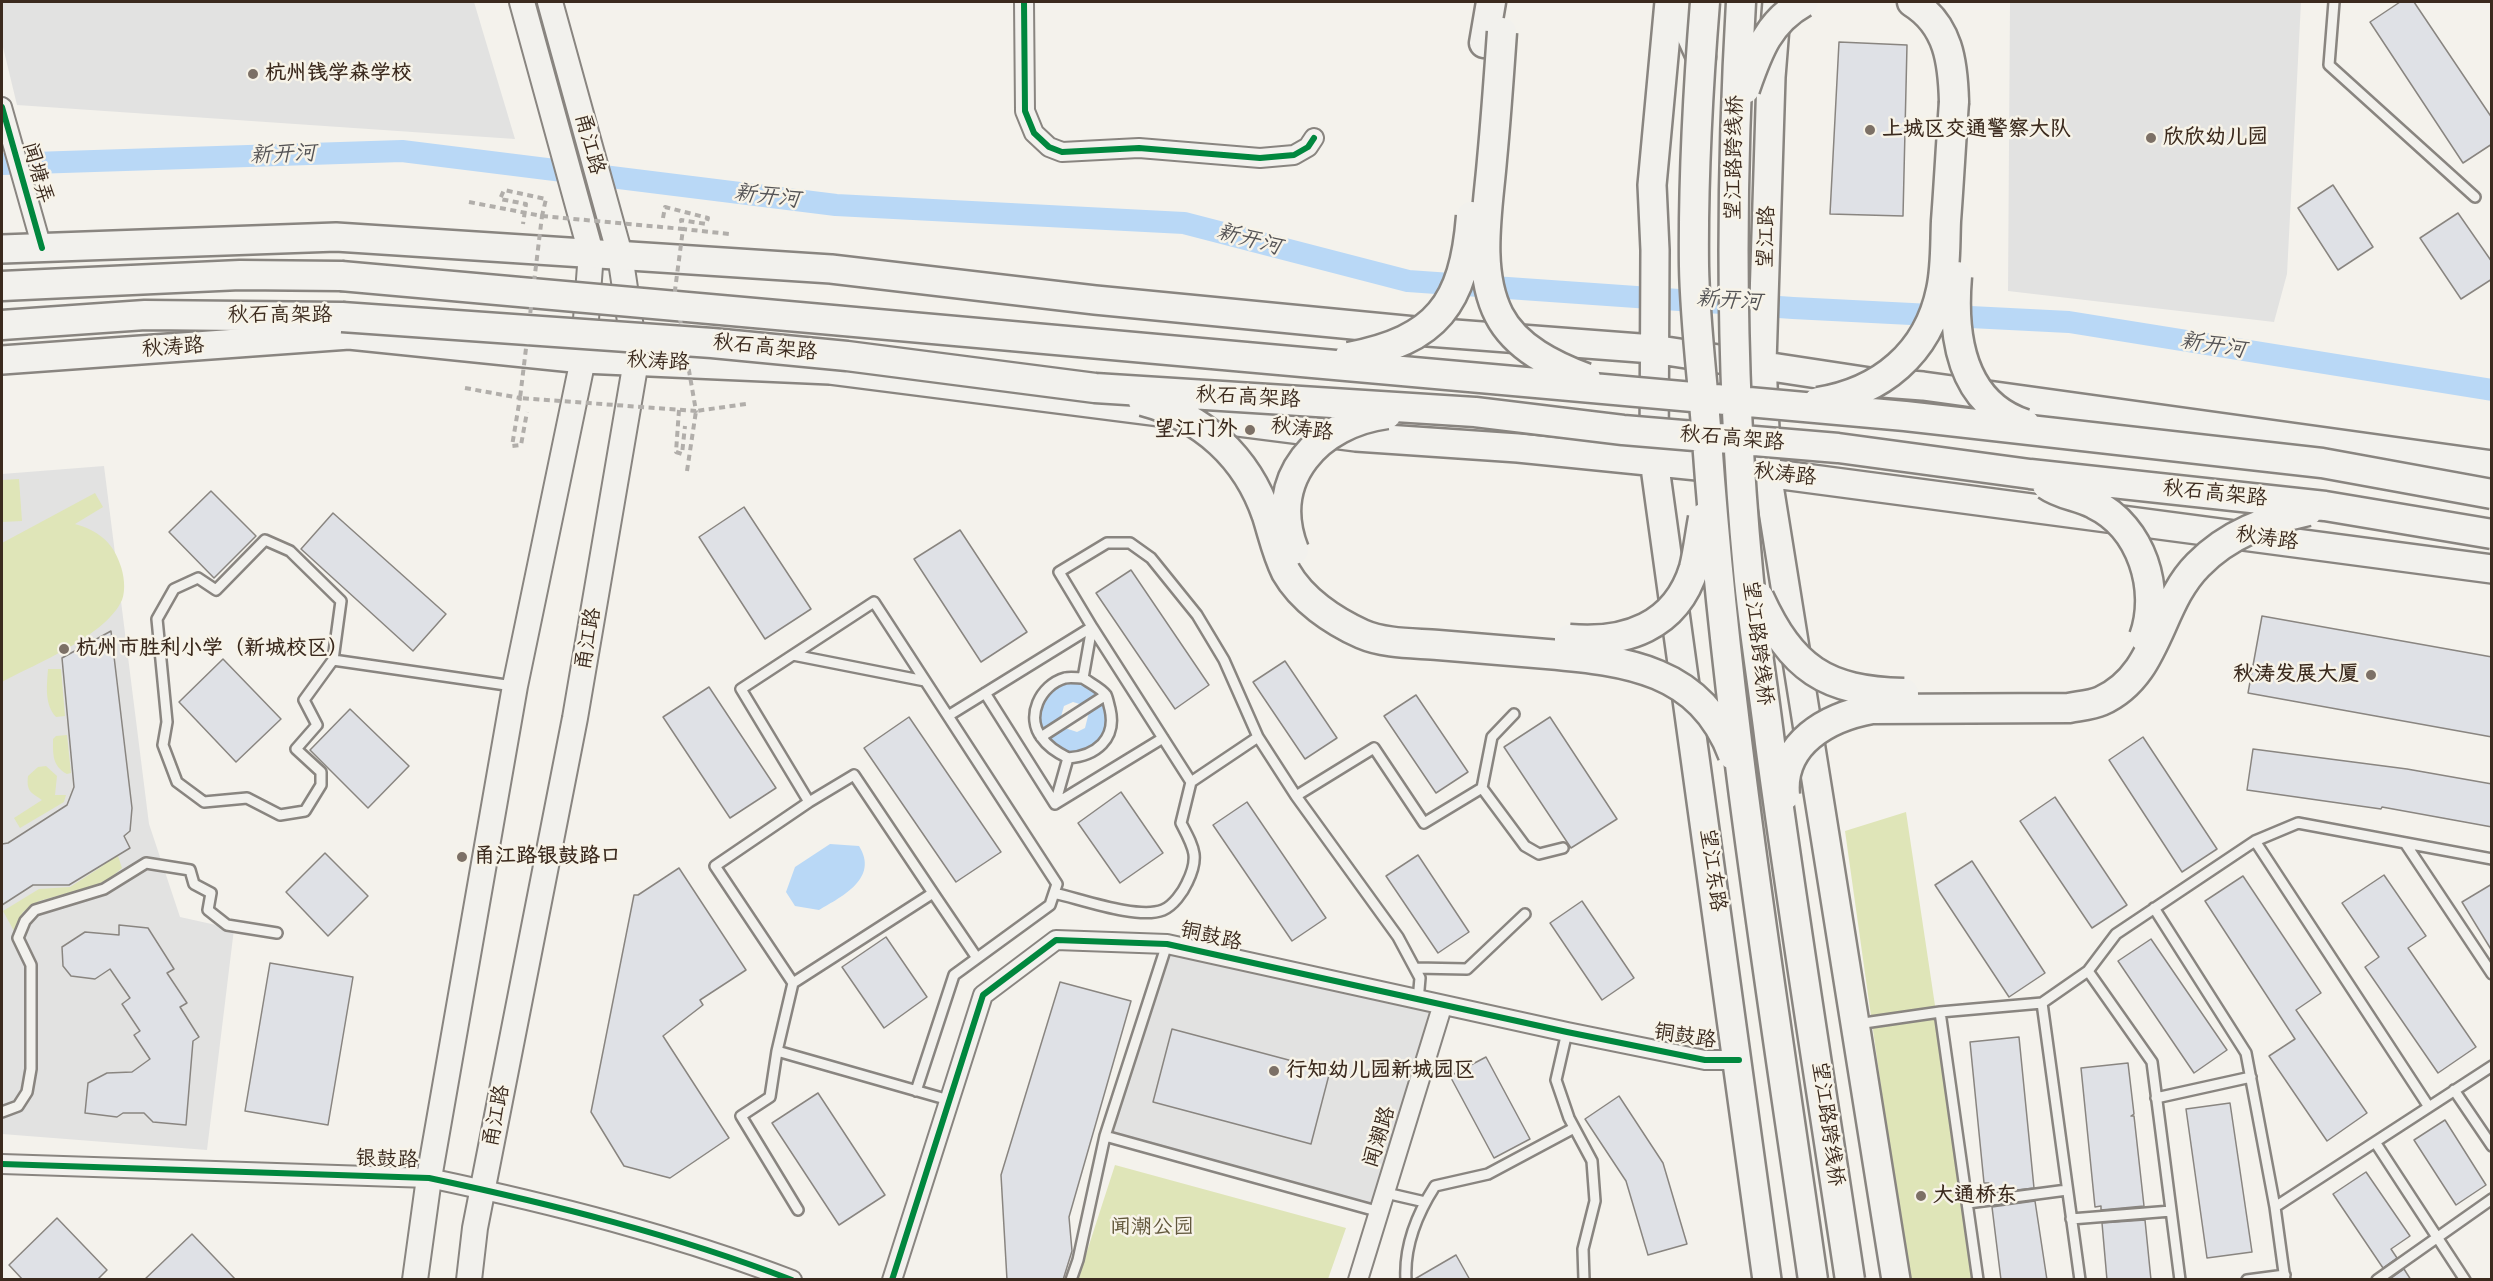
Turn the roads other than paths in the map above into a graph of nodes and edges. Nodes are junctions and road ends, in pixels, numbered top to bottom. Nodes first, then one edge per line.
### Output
1 (522, 2) edge
2 (550, 2) edge
3 (1024, 2) edge
4 (1491, 2) edge
5 (1510, 2) edge
6 (1669, 2) edge
7 (1676, 2) edge
8 (1706, 2) edge
9 (1741, 2) edge
10 (1777, 2) edge
11 (1804, 2) edge
12 (1912, 2) edge
13 (1938, 2) edge
14 (2334, 2) edge
15 (1701, 57) junction
16 (2, 107) edge
17 (1734, 122) junction
18 (1314, 138) dead end
19 (2475, 197) dead end
20 (42, 248) junction
21 (2, 249) edge
22 (591, 253) junction
23 (620, 255) junction
24 (2, 286) edge
25 (2, 326) edge
26 (1653, 339) junction
27 (583, 359) junction
28 (2, 360) edge
29 (636, 361) junction
30 (1310, 362) junction
31 (1762, 363) junction
32 (1095, 388) junction
33 (1620, 390) junction
34 (1794, 405) junction
35 (1429, 408) junction
36 (2047, 432) junction
37 (1654, 460) junction
38 (2492, 465) edge
39 (1767, 472) junction
40 (2030, 474) junction
41 (1710, 481) junction
42 (2492, 494) edge
43 (2325, 506) junction
44 (2492, 534) edge
45 (2492, 569) edge
46 (1748, 572) junction
47 (1092, 627) junction
48 (793, 655) junction
49 (333, 660) junction
50 (1083, 678) junction
51 (925, 681) junction
52 (515, 686) junction
53 (985, 693) junction
54 (1106, 695) junction
55 (1514, 714) dead end
56 (948, 716) junction
57 (1041, 737) junction
58 (1258, 737) junction
59 (1163, 738) junction
60 (1068, 758) junction
61 (1742, 778) junction
62 (1191, 782) junction
63 (1482, 788) junction
64 (1296, 796) junction
65 (809, 802) junction
66 (1055, 804) junction
67 (2255, 841) junction
68 (2405, 843) junction
69 (1563, 848) dead end
70 (2492, 859) edge
71 (1788, 875) junction
72 (933, 893) junction
73 (1054, 894) junction
74 (2154, 908) junction
75 (1525, 914) dead end
76 (277, 933) dead end
77 (1167, 944) junction
78 (977, 958) junction
79 (1415, 968) junction
80 (2088, 971) junction
81 (2492, 974) edge
82 (793, 983) junction
83 (1418, 1001) junction
84 (2042, 1003) junction
85 (1442, 1007) junction
86 (1940, 1012) junction
87 (1855, 1025) junction
88 (1567, 1032) junction
89 (777, 1051) junction
90 (1739, 1060) junction
91 (2492, 1066) edge
92 (2250, 1077) junction
93 (916, 1090) junction
94 (2454, 1090) junction
95 (2156, 1098) junction
96 (950, 1100) junction
97 (2428, 1107) junction
98 (2, 1112) edge
99 (1574, 1128) junction
100 (1105, 1136) junction
101 (2375, 1142) junction
102 (2492, 1146) edge
103 (2, 1164) edge
104 (429, 1178) junction
105 (482, 1190) junction
106 (2067, 1190) junction
107 (1386, 1193) junction
108 (2492, 1199) edge
109 (1425, 1202) junction
110 (1968, 1203) junction
111 (2275, 1207) junction
112 (798, 1210) dead end
113 (2171, 1211) junction
114 (1381, 1212) junction
115 (2071, 1219) junction
116 (2437, 1237) junction
117 (2285, 1277) edge
118 (415, 1280) edge
119 (469, 1280) edge
120 (792, 1280) edge
121 (892, 1280) edge
122 (1071, 1280) edge
123 (1358, 1280) edge
124 (1406, 1280) edge
125 (1584, 1280) edge
126 (1767, 1280) edge
127 (1813, 1280) edge
128 (1850, 1280) edge
129 (1896, 1280) edge
130 (1978, 1280) edge
131 (2080, 1280) edge
132 (2180, 1280) edge
133 (2247, 1280) edge
134 (2377, 1280) edge
135 (2465, 1280) edge

1 - 22 main road, 甬江路
2 - 23 main road, 甬江路
3 - 18 street
4 - 30 highway, bridge
5 - 33 highway, bridge
6 - 26 main road
7 - 15 highway
8 - 15 highway, 望江路跨线桥, bridge
9 - 17 highway, 望江路跨线桥, bridge
10 - 31 main road, 望江路
11 - 17 highway, bridge
12 - 34 highway, bridge
13 - 36 highway, bridge
14 - 19 lane
15 - 41 highway, 望江路跨线桥, bridge
16 - 20 street, 闻塘弄
17 - 46 highway, 望江路跨线桥, bridge
20 - 21 main road
20 - 22 main road
22 - 23 main road
22 - 27 main road, 甬江路
23 - 26 main road
23 - 29 main road, 甬江路
24 - 30 highway, 秋石高架路, bridge
25 - 32 highway, 秋石高架路, bridge
26 - 31 main road
26 - 37 main road
27 - 28 main road, 秋涛路
27 - 29 main road, 秋涛路
27 - 52 main road, 甬江路
29 - 37 main road, 秋涛路
29 - 105 main road, 甬江路
30 - 33 highway, 秋石高架路, bridge
31 - 38 main road
31 - 39 main road, 望江路
32 - 35 highway, 秋石高架路, bridge
32 - 61 highway, bridge
33 - 34 highway, 秋石高架路, bridge
34 - 36 highway, 秋石高架路, bridge
35 - 40 highway, 秋石高架路, bridge
35 - 41 highway, bridge
36 - 42 highway, 秋石高架路, bridge
37 - 39 main road, 秋涛路
37 - 90 main road, 望江东路
39 - 45 main road, 秋涛路
39 - 87 main road
40 - 43 highway, 秋石高架路, bridge
40 - 46 highway, bridge
41 - 61 highway, 望江路跨线桥, bridge
43 - 44 highway, 秋石高架路, bridge
43 - 71 highway, bridge
46 - 71 highway, 望江路跨线桥, bridge
47 - 50 lane
47 - 53 lane
47 - 58 lane
47 - 59 lane
48 - 51 lane
48 - 51 lane
48 - 65 lane
49 - 49 lane
49 - 52 lane
50 - 54 lane
50 - 57 lane
51 - 56 lane
52 - 104 main road, 甬江路
53 - 56 lane
53 - 66 lane
54 - 57 lane
54 - 60 lane
55 - 63 lane
56 - 73 lane
57 - 60 lane
58 - 62 lane
58 - 64 lane
59 - 62 lane
59 - 66 lane
60 - 66 lane
61 - 127 highway, 望江路跨线桥, bridge
62 - 73 lane
63 - 64 lane
63 - 69 lane
64 - 79 lane
65 - 72 lane
65 - 82 lane
67 - 68 lane
67 - 74 lane
67 - 97 lane
68 - 70 lane
68 - 81 lane
71 - 128 highway, 望江路跨线桥, bridge
72 - 78 lane
72 - 82 lane
73 - 78 lane
74 - 80 lane
74 - 92 lane
75 - 79 lane
76 - 98 lane
77 - 83 street, 铜鼓路
77 - 96 street, 铜鼓路
77 - 100 lane
78 - 93 lane
79 - 83 lane
80 - 84 lane
80 - 95 lane
82 - 89 lane
83 - 85 street, 铜鼓路
84 - 86 lane
84 - 106 lane
85 - 88 street, 铜鼓路
85 - 107 street, 闻潮路
86 - 87 lane
86 - 110 lane
87 - 129 main road
88 - 90 street, 铜鼓路
88 - 99 lane
89 - 93 lane
89 - 112 lane
90 - 126 main road, 望江东路
91 - 94 lane
92 - 95 lane
92 - 111 lane
93 - 96 lane
94 - 97 lane
94 - 102 lane
95 - 113 lane
96 - 121 street, 铜鼓路
97 - 101 lane
99 - 109 lane
99 - 125 lane
100 - 114 lane
100 - 122 lane
101 - 111 lane
101 - 116 lane
103 - 104 street, 银鼓路
104 - 105 street, 银鼓路
104 - 118 main road, 甬江路
105 - 119 main road, 甬江路
105 - 120 street, 银鼓路
106 - 110 lane
106 - 115 lane
107 - 109 lane
107 - 114 street, 闻潮路
108 - 116 lane
109 - 124 lane
110 - 130 lane
111 - 117 lane
113 - 115 lane
113 - 132 lane
114 - 123 street, 闻潮路
115 - 131 lane
116 - 134 lane
116 - 135 lane
117 - 133 lane

